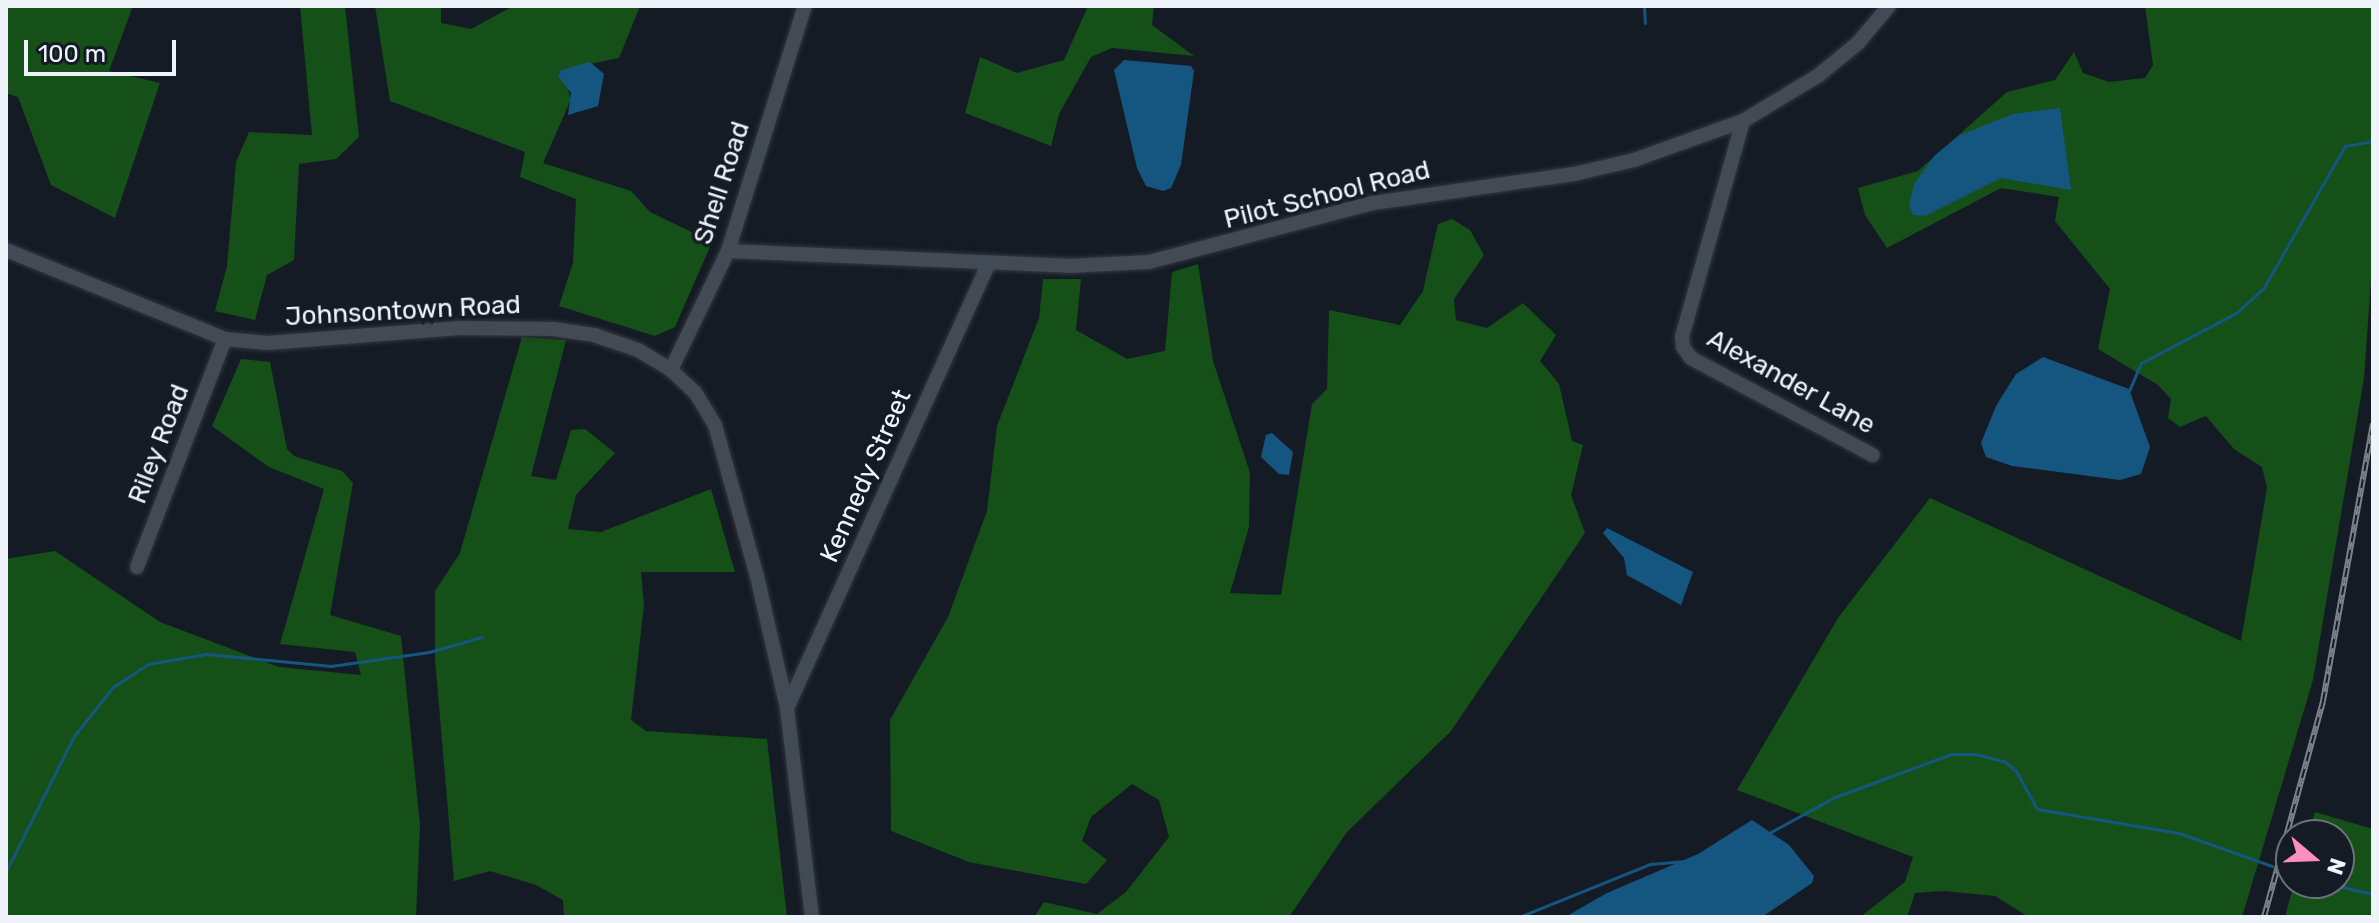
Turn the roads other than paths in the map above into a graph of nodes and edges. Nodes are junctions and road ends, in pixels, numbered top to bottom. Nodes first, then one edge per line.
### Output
1 (805, 6) edge
2 (1889, 6) edge
3 (1743, 121) junction
4 (6, 250) edge
5 (728, 251) junction
6 (988, 264) junction
7 (225, 339) junction
8 (671, 370) junction
9 (1873, 455) dead end
10 (137, 567) dead end
11 (787, 708) junction
12 (812, 917) edge

1 - 5 street, Shell Road
2 - 3 street, Pilot School Road
3 - 6 street, Pilot School Road
3 - 9 street, Alexander Lane
4 - 7 street, Johnsontown Road
5 - 6 street, Pilot School Road
5 - 8 street, Shell Road
6 - 11 street, Kennedy Street
7 - 8 street, Johnsontown Road
7 - 10 street, Riley Road
8 - 11 street, Johnsontown Road
11 - 12 street, Johnsontown Road

